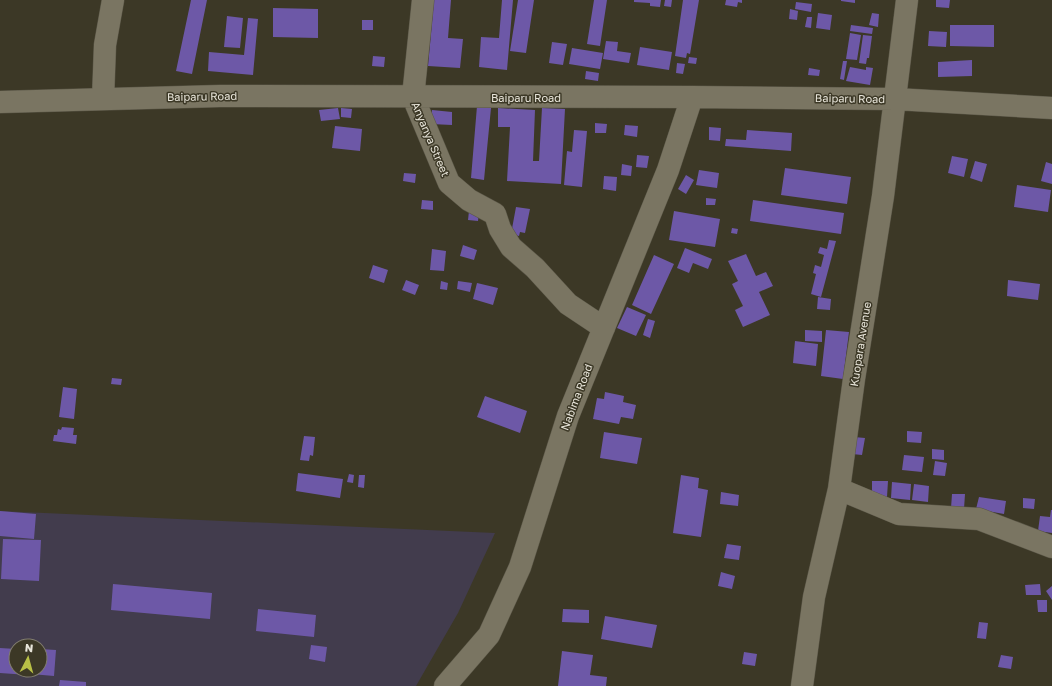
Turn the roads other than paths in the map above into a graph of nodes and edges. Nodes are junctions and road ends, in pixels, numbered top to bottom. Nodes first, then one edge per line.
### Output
1 (113, 0) edge
2 (422, 0) edge
3 (907, 0) edge
4 (692, 96) junction
5 (414, 97) junction
6 (895, 98) junction
7 (103, 99) junction
8 (0, 102) edge
9 (1052, 108) edge
10 (604, 328) junction
11 (839, 489) junction
12 (1052, 547) edge
13 (445, 686) edge
14 (802, 686) edge

1 - 7 street
2 - 5 street, Anyanya Street
3 - 6 street, Kuopara Avenue
4 - 5 street, Baiparu Road
4 - 6 street, Baiparu Road
4 - 10 street, Nabima Road
5 - 7 street, Baiparu Road
5 - 10 street, Anyanya Street
6 - 9 street, Baiparu Road
6 - 11 street, Kuopara Avenue
7 - 8 street, Baiparu Road
10 - 13 street, Nabima Road
11 - 12 street
11 - 14 street, Kuopara Avenue

